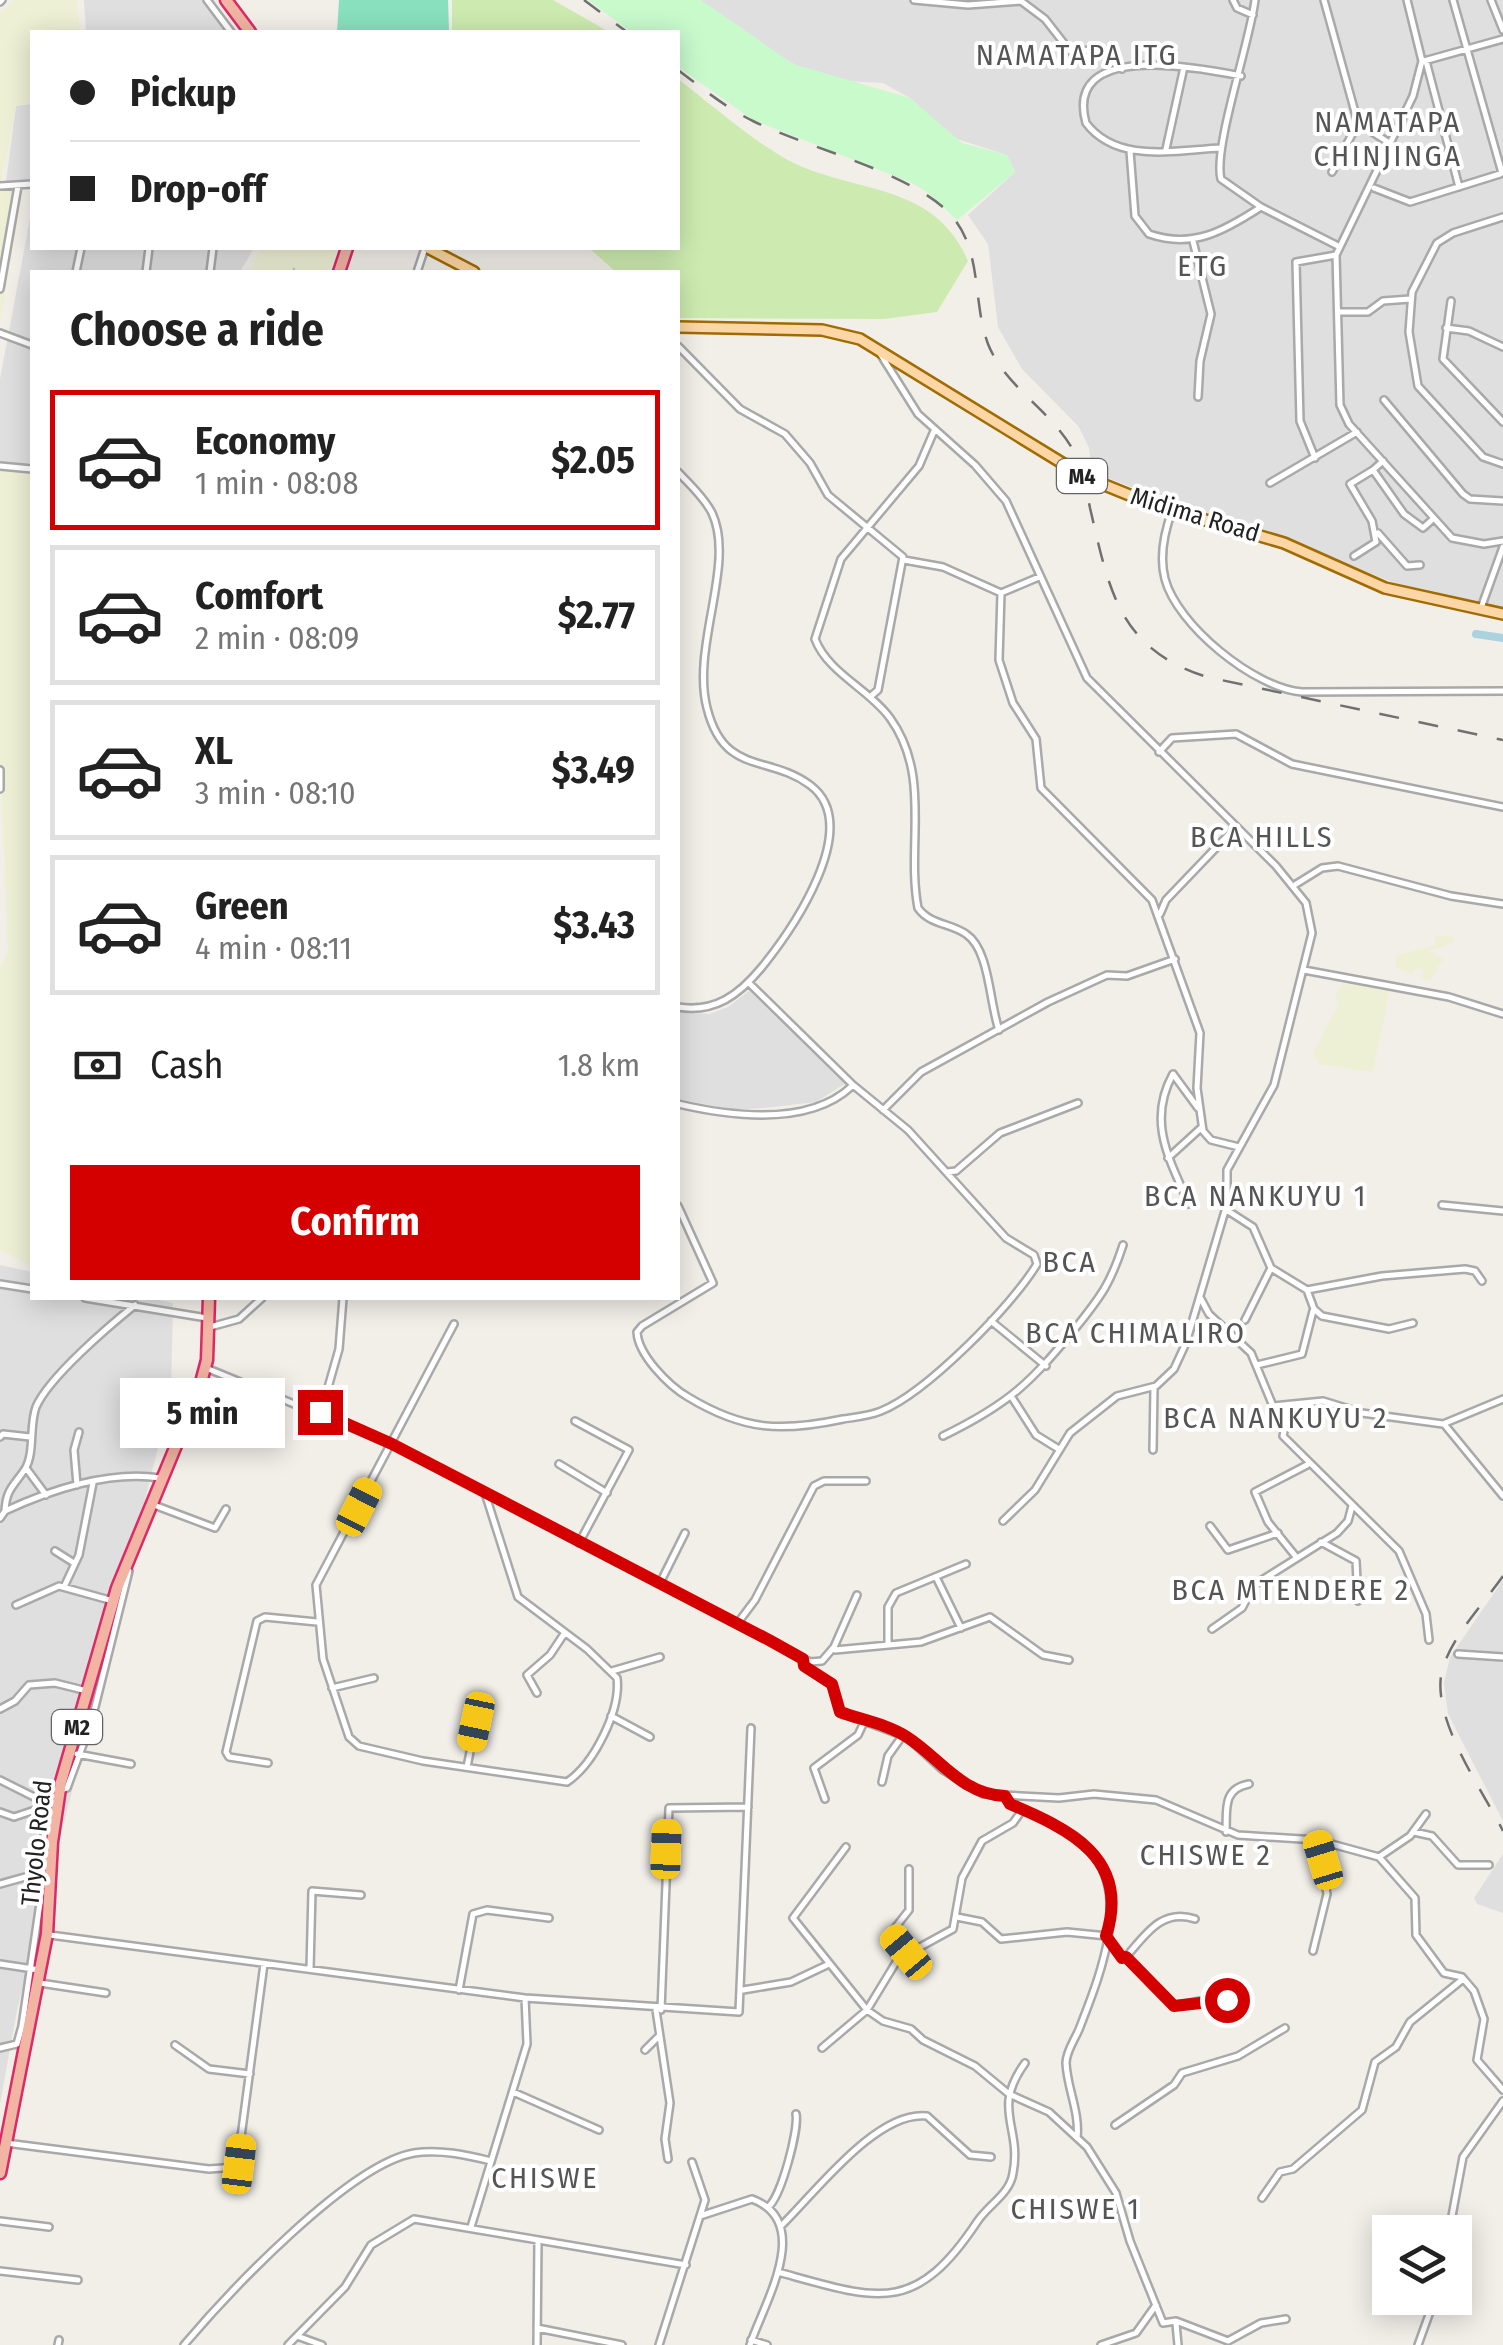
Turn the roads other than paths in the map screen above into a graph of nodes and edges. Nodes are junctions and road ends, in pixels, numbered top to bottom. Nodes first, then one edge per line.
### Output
1 (207, 0) edge
2 (223, 0) edge
3 (914, 0) edge
4 (1232, 0) edge
5 (1255, 0) edge
6 (1324, 0) edge
7 (1407, 0) edge
8 (1453, 0) edge
9 (1490, 0) edge
10 (1253, 15) junction
11 (230, 30) edge
12 (246, 30) edge
13 (1503, 30) edge
14 (1503, 38) edge
15 (1467, 50) junction
16 (1424, 61) junction
17 (1184, 67) junction
18 (1122, 68) junction
19 (1240, 76) junction
20 (1358, 123) junction
21 (1392, 145) junction
22 (1221, 148) junction
23 (1166, 150) junction
24 (1130, 151) junction
25 (1332, 172) dead end
26 (1502, 173) edge
27 (30, 184) edge
28 (0, 186) edge
29 (18, 186) junction
30 (1459, 187) junction
31 (1373, 188) junction
32 (1261, 207) junction
33 (1503, 217) edge
34 (1193, 242) junction
35 (1338, 246) junction
36 (430, 250) edge
37 (1336, 255) junction
38 (470, 270) edge
39 (0, 289) edge
40 (1410, 299) junction
41 (1450, 301) dead end
42 (1338, 312) junction
43 (680, 327) edge
44 (1446, 328) junction
45 (0, 333) edge
46 (30, 344) edge
47 (1503, 347) edge
48 (680, 348) edge
49 (877, 348) junction
50 (1198, 397) dead end
51 (1384, 400) dead end
52 (1503, 422) edge
53 (934, 431) junction
54 (1357, 432) junction
55 (1315, 458) junction
56 (1382, 461) junction
57 (1503, 464) edge
58 (0, 466) edge
59 (30, 469) edge
60 (1373, 470) junction
61 (680, 474) edge
62 (1270, 482) dead end
63 (1503, 501) edge
64 (1172, 511) junction
65 (1434, 519) junction
66 (866, 530) junction
67 (1376, 531) junction
68 (1503, 544) edge
69 (1354, 556) dead end
70 (904, 560) junction
71 (1420, 565) dead end
72 (1039, 576) junction
73 (1001, 592) junction
74 (1480, 611) junction
75 (1503, 614) edge
76 (1503, 692) edge
77 (870, 697) junction
78 (1159, 752) junction
79 (0, 770) edge
80 (0, 789) edge
81 (1503, 807) edge
82 (1235, 828) junction
83 (1293, 886) junction
84 (1152, 900) junction
85 (1166, 900) junction
86 (1503, 904) edge
87 (1158, 917) junction
88 (1175, 959) junction
89 (1304, 970) junction
90 (749, 983) junction
91 (680, 1006) edge
92 (1503, 1014) edge
93 (999, 1030) junction
94 (852, 1085) junction
95 (1078, 1103) dead end
96 (680, 1104) edge
97 (1198, 1108) junction
98 (883, 1110) junction
99 (1202, 1127) junction
100 (1239, 1147) junction
101 (1168, 1158) junction
102 (943, 1172) junction
103 (1188, 1204) dead end
104 (1442, 1204) dead end
105 (1226, 1209) junction
106 (680, 1210) edge
107 (1503, 1211) edge
108 (1123, 1245) dead end
109 (1271, 1268) junction
110 (1482, 1281) dead end
111 (0, 1284) edge
112 (30, 1289) edge
113 (1307, 1290) junction
114 (1202, 1299) junction
115 (100, 1300) edge
116 (209, 1300) edge
117 (260, 1300) edge
118 (343, 1300) edge
119 (136, 1305) junction
120 (1314, 1310) junction
121 (1245, 1320) dead end
122 (991, 1321) junction
123 (210, 1323) junction
124 (1413, 1323) dead end
125 (454, 1324) dead end
126 (1257, 1365) junction
127 (1046, 1366) junction
128 (206, 1368) junction
129 (1154, 1387) junction
130 (1012, 1398) junction
131 (1503, 1399) edge
132 (1290, 1408) junction
133 (320, 1412) junction
134 (575, 1422) dead end
135 (1444, 1424) junction
136 (80, 1432) dead end
137 (943, 1436) dead end
138 (0, 1438) edge
139 (30, 1438) junction
140 (392, 1444) junction
141 (1057, 1448) junction
142 (1153, 1450) dead end
143 (560, 1464) dead end
144 (1307, 1464) junction
145 (26, 1468) junction
146 (163, 1478) junction
147 (866, 1481) dead end
148 (93, 1483) junction
149 (76, 1485) junction
150 (485, 1493) junction
151 (607, 1493) junction
152 (46, 1496) junction
153 (1503, 1496) edge
154 (152, 1504) junction
155 (1352, 1506) junction
156 (226, 1509) dead end
157 (5, 1511) junction
158 (0, 1518) edge
159 (1002, 1522) dead end
160 (1210, 1526) dead end
161 (685, 1533) dead end
162 (1278, 1533) junction
163 (1321, 1542) junction
164 (579, 1544) junction
165 (55, 1550) dead end
166 (1297, 1558) junction
167 (128, 1559) junction
168 (74, 1563) junction
169 (966, 1564) dead end
170 (936, 1578) junction
171 (660, 1583) junction
172 (64, 1587) junction
173 (856, 1595) dead end
174 (113, 1601) junction
175 (1358, 1601) dead end
176 (16, 1605) dead end
177 (317, 1622) junction
178 (738, 1624) junction
179 (961, 1628) junction
180 (1212, 1629) dead end
181 (564, 1634) junction
182 (1429, 1640) dead end
183 (888, 1645) junction
184 (832, 1651) junction
185 (1458, 1654) dead end
186 (660, 1657) dead end
187 (1503, 1657) edge
188 (803, 1659) junction
189 (1069, 1660) dead end
190 (612, 1671) junction
191 (374, 1678) dead end
192 (332, 1688) junction
193 (87, 1691) junction
194 (537, 1693) dead end
195 (0, 1710) edge
196 (611, 1716) junction
197 (865, 1720) junction
198 (476, 1722) dead end
199 (751, 1728) dead end
200 (903, 1735) junction
201 (650, 1737) dead end
202 (74, 1754) junction
203 (268, 1763) dead end
204 (131, 1764) dead end
205 (467, 1767) junction
206 (0, 1780) edge
207 (882, 1782) dead end
208 (1250, 1784) dead end
209 (1005, 1796) junction
210 (824, 1799) dead end
211 (51, 1803) junction
212 (748, 1806) junction
213 (1023, 1808) junction
214 (0, 1812) edge
215 (1426, 1814) dead end
216 (1226, 1832) junction
217 (1414, 1832) junction
218 (1317, 1840) junction
219 (846, 1847) dead end
220 (1379, 1857) junction
221 (1488, 1865) dead end
222 (909, 1869) dead end
223 (46, 1871) junction
224 (0, 1884) edge
225 (361, 1894) dead end
226 (957, 1917) junction
227 (549, 1918) dead end
228 (1195, 1919) dead end
229 (46, 1934) junction
230 (1106, 1936) junction
231 (1313, 1951) dead end
232 (906, 1952) junction
233 (1126, 1957) junction
234 (0, 1964) edge
235 (264, 1964) junction
236 (828, 1966) junction
237 (310, 1969) junction
238 (1464, 1979) junction
239 (34, 1980) junction
240 (459, 1990) junction
241 (742, 1990) junction
242 (106, 1993) dead end
243 (1242, 1994) dead end
244 (525, 1998) junction
245 (658, 2010) junction
246 (867, 2010) junction
247 (26, 2025) junction
248 (1285, 2028) dead end
249 (659, 2036) junction
250 (174, 2045) dead end
251 (0, 2048) edge
252 (822, 2048) dead end
253 (645, 2050) dead end
254 (1025, 2063) dead end
255 (250, 2074) junction
256 (1503, 2090) edge
257 (513, 2092) junction
258 (1009, 2094) junction
259 (1503, 2101) edge
260 (6, 2113) edge
261 (796, 2114) dead end
262 (1115, 2126) dead end
263 (600, 2130) dead end
264 (1077, 2138) junction
265 (6, 2143) junction
266 (991, 2157) dead end
267 (668, 2159) dead end
268 (492, 2161) junction
269 (692, 2162) dead end
270 (1, 2166) edge
271 (1262, 2198) dead end
272 (768, 2207) junction
273 (1452, 2215) edge
274 (700, 2216) junction
275 (0, 2220) edge
276 (471, 2226) junction
277 (781, 2226) junction
278 (49, 2227) dead end
279 (538, 2240) junction
280 (686, 2266) junction
281 (0, 2271) edge
282 (778, 2272) junction
283 (78, 2280) dead end
284 (1156, 2305) junction
285 (1429, 2315) edge
286 (1286, 2318) dead end
287 (1176, 2324) junction
288 (537, 2328) junction
289 (298, 2336) junction
290 (751, 2342) edge
291 (1229, 2343) edge
292 (184, 2345) edge
293 (288, 2345) edge
294 (322, 2345) edge
295 (537, 2345) edge
296 (622, 2345) edge
297 (659, 2345) edge
298 (767, 2345) edge
299 (1100, 2345) edge
300 (1178, 2345) edge
301 (1418, 2345) edge

1 - 11 street
2 - 12 highway
3 - 18 street
4 - 10 street
5 - 10 street
6 - 20 street
7 - 16 street
8 - 15 street
9 - 13 street
10 - 19 street
14 - 15 street
15 - 16 street
15 - 26 street
16 - 21 street
16 - 30 street
17 - 18 street
17 - 19 street
17 - 23 street
18 - 24 street
19 - 22 street
20 - 21 street
20 - 25 street
21 - 31 street
22 - 23 street
22 - 32 street
23 - 24 street
24 - 34 street
26 - 30 street
27 - 29 street
28 - 29 street
29 - 39 street
30 - 31 street
31 - 35 street
32 - 34 street
32 - 35 street
33 - 40 street
34 - 50 street
35 - 37 street
36 - 38 main road
37 - 42 street
37 - 55 street
40 - 42 street
40 - 57 street
41 - 44 street
42 - 54 street
43 - 49 main road, Midima Road / M4
44 - 47 street
44 - 52 street
45 - 46 street
48 - 66 street
49 - 53 street
49 - 64 main road, Midima Road / M4
51 - 63 street
53 - 66 street
53 - 72 street
54 - 55 street
54 - 56 street
55 - 62 street
56 - 60 street
56 - 65 street
58 - 59 street
60 - 65 street
60 - 67 street
61 - 90 street
64 - 74 main road, Midima Road / M4
64 - 76 street
65 - 68 street
66 - 70 street
66 - 77 street
67 - 69 street
67 - 71 street
68 - 74 street
70 - 73 street
70 - 77 street
72 - 73 street
72 - 78 street
73 - 84 street
74 - 75 main road, Midima Road / M4
77 - 93 street
78 - 81 street
78 - 82 street
79 - 80 street
82 - 83 street
82 - 85 street
83 - 86 street
83 - 89 street
84 - 85 street
84 - 87 street
85 - 87 street
87 - 88 street
88 - 93 street
88 - 97 street
89 - 92 street
89 - 100 street
90 - 91 street
90 - 94 street
93 - 98 street
94 - 96 street
94 - 98 street
95 - 102 street
97 - 99 street
97 - 101 street
98 - 102 street
99 - 100 street
99 - 101 street
100 - 105 street
101 - 103 street
102 - 122 street
104 - 107 street
105 - 109 street
105 - 114 street
106 - 122 street
108 - 127 street
109 - 113 street
109 - 121 street
110 - 113 street
111 - 112 street
113 - 120 street
114 - 126 street
114 - 129 street
115 - 119 street
116 - 123 highway, Thyolo Road / M2
117 - 123 street
118 - 133 street
119 - 123 street
119 - 139 street
120 - 124 street
120 - 126 street
122 - 127 street
123 - 128 highway, Thyolo Road / M2
125 - 140 street
126 - 132 street
127 - 130 street
128 - 133 street
128 - 146 highway, Thyolo Road / M2
129 - 141 street
129 - 142 street
130 - 137 street
130 - 141 street
131 - 135 street
132 - 135 street
132 - 144 street
133 - 140 street
134 - 151 street
135 - 153 street
136 - 149 street
138 - 139 street
139 - 145 street
140 - 150 street
140 - 177 street
141 - 159 street
143 - 151 street
144 - 155 street
144 - 162 street
145 - 152 street
145 - 157 street
146 - 148 street
146 - 154 highway, Thyolo Road / M2
147 - 178 street
148 - 149 street
148 - 168 street
149 - 152 street
150 - 164 street
150 - 181 street
151 - 164 street
152 - 157 street
154 - 156 street
154 - 167 highway, Thyolo Road / M2
155 - 163 street
155 - 182 street
157 - 158 street
160 - 162 street
161 - 171 street
162 - 166 street
163 - 166 street
163 - 175 street
164 - 171 street
165 - 168 street
166 - 180 street
167 - 174 highway, Thyolo Road / M2
167 - 202 street
168 - 172 street
169 - 170 street
170 - 179 street
170 - 183 street
171 - 178 street
172 - 174 street
172 - 176 street
173 - 184 street
174 - 193 highway, Thyolo Road / M2
177 - 192 street
177 - 203 street
178 - 188 street
179 - 183 street
179 - 189 street
181 - 190 street
181 - 194 street
183 - 184 street
184 - 188 street
185 - 187 street
186 - 190 street
188 - 197 street
190 - 196 street
191 - 192 street
192 - 205 street
193 - 195 street
193 - 202 highway, Thyolo Road / M2
196 - 201 street
196 - 205 street
197 - 200 street
197 - 210 street
198 - 205 street
199 - 212 street
200 - 207 street
200 - 209 street
202 - 204 street
202 - 211 highway, Thyolo Road / M2
206 - 211 street
208 - 216 street
209 - 213 street
209 - 216 street
211 - 214 street
211 - 223 highway, Thyolo Road / M2
212 - 241 street
212 - 245 street
213 - 226 street
213 - 230 street
215 - 217 street
216 - 218 street
217 - 220 street
217 - 221 street
218 - 220 street
218 - 231 street
219 - 236 street
220 - 238 street
222 - 232 street
223 - 224 street
223 - 229 highway, Thyolo Road / M2
223 - 239 street
225 - 237 street
226 - 230 street
226 - 232 street
227 - 240 street
228 - 233 street
229 - 235 street
229 - 239 highway, Thyolo Road / M2
230 - 233 street
230 - 264 street
232 - 246 street
233 - 243 street
234 - 239 street
235 - 237 street
235 - 255 street
236 - 241 street
236 - 246 street
237 - 240 street
238 - 256 street
238 - 271 street
239 - 242 street
239 - 247 highway, Thyolo Road / M2
240 - 244 street
241 - 245 street
244 - 245 street
244 - 257 street
245 - 249 street
246 - 252 street
246 - 258 street
247 - 251 street
247 - 260 highway, Thyolo Road / M2
248 - 262 street
249 - 253 street
249 - 267 street
250 - 255 street
254 - 258 street
255 - 265 street
257 - 263 street
257 - 268 street
258 - 264 street
258 - 282 street
259 - 273 street
260 - 265 highway, Thyolo Road / M2
261 - 272 street
264 - 284 street
265 - 270 highway, Thyolo Road / M2
266 - 277 street
268 - 276 street
268 - 292 street
269 - 274 street
272 - 274 street
272 - 277 street
274 - 280 street
275 - 278 street
276 - 279 street
276 - 289 street
277 - 282 street
279 - 280 street
279 - 288 street
280 - 297 street
281 - 283 street
282 - 290 street
284 - 287 street
284 - 299 street
285 - 301 street
286 - 291 street
287 - 291 street
287 - 300 street
288 - 295 street
288 - 296 street
289 - 293 street
289 - 294 street
290 - 298 street

